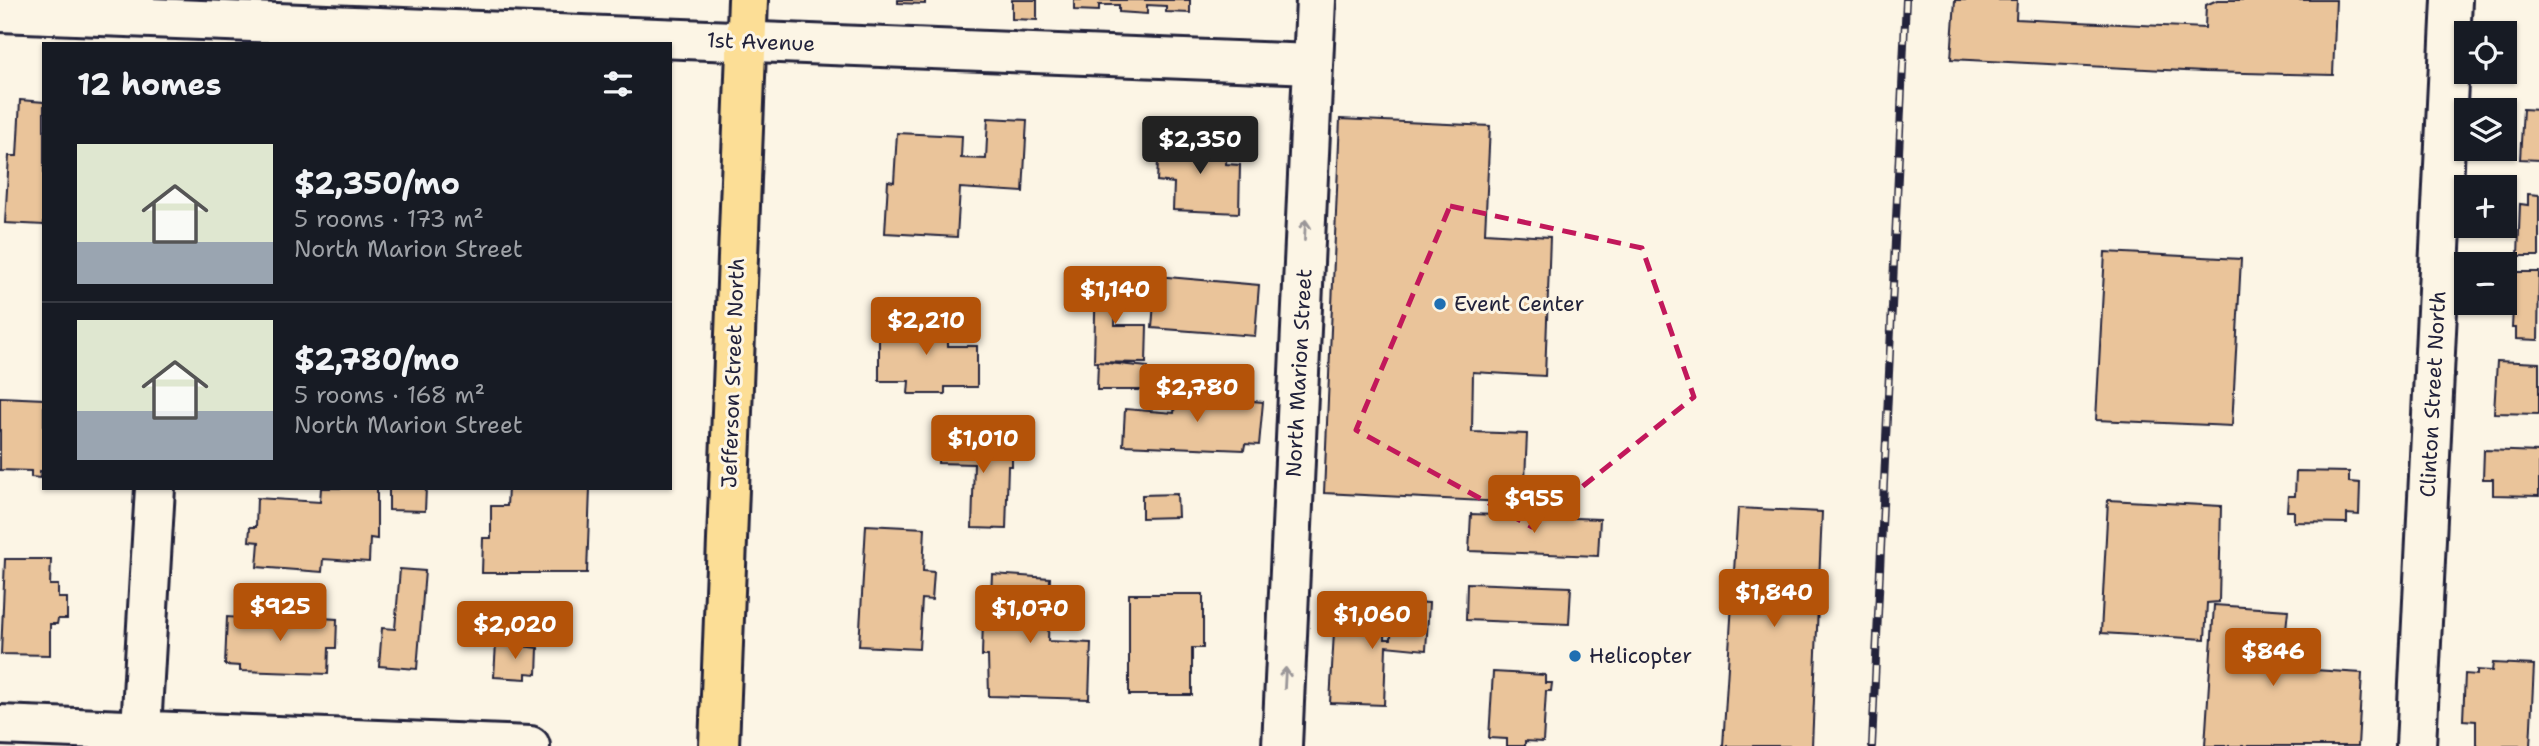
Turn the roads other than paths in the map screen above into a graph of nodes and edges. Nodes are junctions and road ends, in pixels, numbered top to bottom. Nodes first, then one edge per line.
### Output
1 (748, 0) edge
2 (1316, 0) edge
3 (2452, 0) edge
4 (0, 12) edge
5 (182, 21) edge
6 (746, 41) junction
7 (1313, 64) junction
8 (155, 490) edge
9 (0, 725) edge
10 (140, 738) edge
11 (530, 746) edge
12 (719, 746) edge
13 (1282, 746) edge
14 (2416, 746) edge

1 - 6 main road, Jefferson Street North
2 - 7 street, North Marion Street
3 - 14 street, Clinton Street North
4 - 5 street, 1st Avenue
5 - 6 street, 1st Avenue
6 - 7 street, 1st Avenue
6 - 12 main road, Jefferson Street North
13 -> 7 street, North Marion Street
8 - 10 street
9 - 10 street
10 - 11 street

